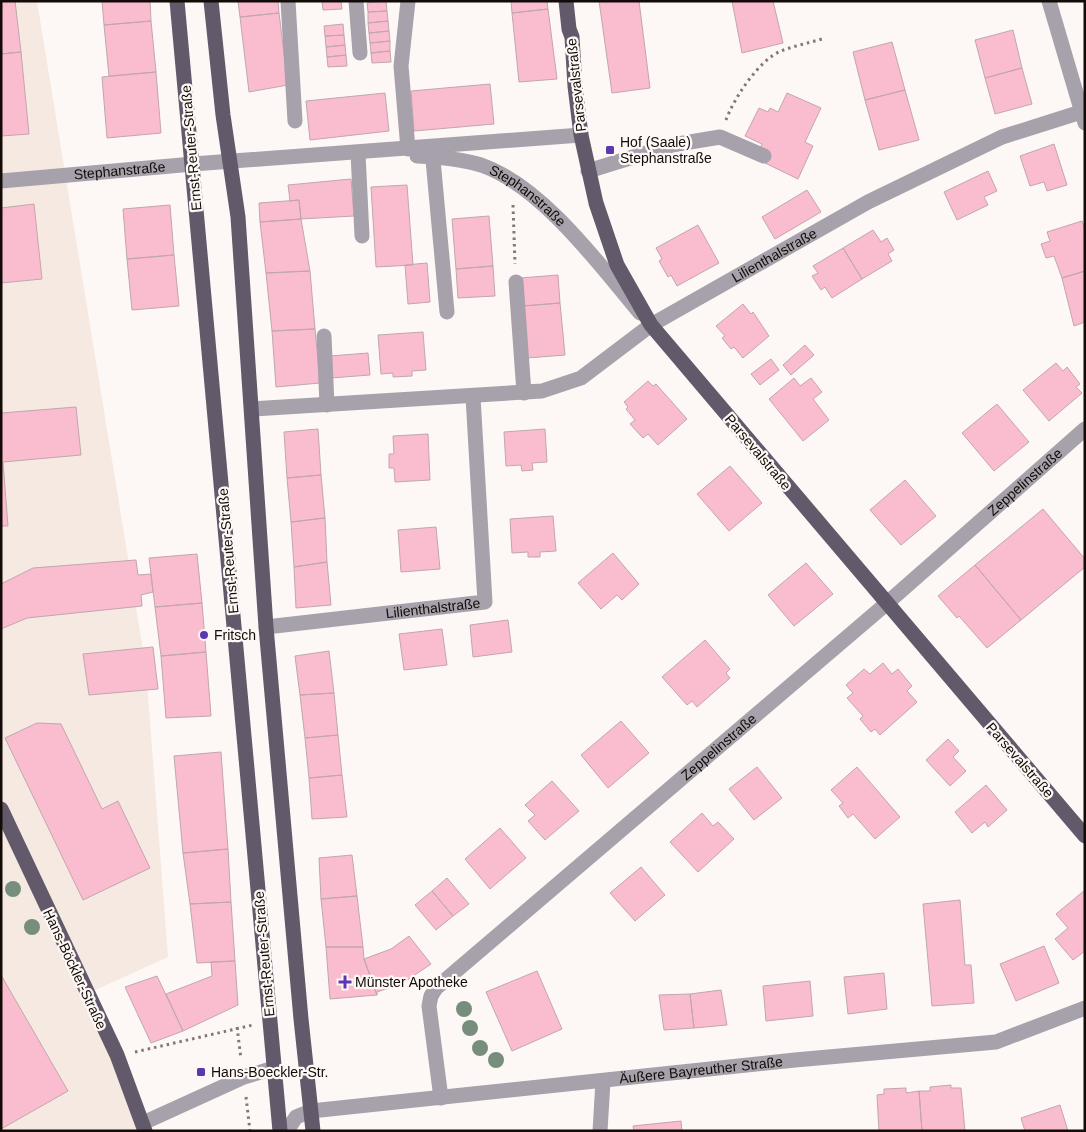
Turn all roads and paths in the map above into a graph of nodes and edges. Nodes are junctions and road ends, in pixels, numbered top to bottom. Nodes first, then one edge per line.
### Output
1 (177, 1) edge
2 (211, 1) edge
3 (288, 1) edge
4 (356, 1) edge
5 (408, 1) edge
6 (566, 1) edge
7 (1049, 1) edge
8 (822, 39) dead end
9 (360, 53) dead end
10 (1083, 118) edge
11 (295, 121) dead end
12 (581, 135) junction
13 (720, 137) junction
14 (408, 149) junction
15 (432, 152) junction
16 (358, 153) junction
17 (764, 156) dead end
18 (231, 161) junction
19 (193, 164) junction
20 (588, 171) junction
21 (512, 180) junction
22 (1, 181) edge
23 (362, 236) dead end
24 (516, 282) joint
25 (447, 312) dead end
26 (651, 325) junction
27 (324, 336) dead end
28 (524, 393) junction
29 (473, 397) junction
30 (327, 405) junction
31 (252, 410) junction
32 (1085, 429) edge
33 (886, 604) junction
34 (266, 627) junction
35 (1, 809) edge
36 (1085, 836) edge
37 (1085, 1008) edge
38 (270, 1023) junction
39 (117, 1055) junction
40 (274, 1068) junction
41 (603, 1081) junction
42 (441, 1098) junction
43 (311, 1111) junction
44 (144, 1127) edge
45 (280, 1131) edge
46 (287, 1131) edge
47 (313, 1131) edge
48 (600, 1131) edge

1 - 19 main road, Ernst-Reuter-Straße
2 - 18 main road
3 - 11 street
4 - 9 street
5 - 14 street
6 - 12 main road, Parsevalstraße
7 - 10 street
8 - 13 path
10 - 26 street, Lilienthalstraße
12 - 15 street, Stephanstraße
12 - 20 main road, Parsevalstraße
13 - 17 street
13 - 20 street
14 - 15 street, Stephanstraße
14 - 16 street, Stephanstraße
15 - 16 street, Stephanstraße
15 - 21 street, Stephanstraße
15 - 25 street
16 - 18 street, Stephanstraße
16 - 23 street
18 - 19 street, Stephanstraße
18 - 31 main road
19 - 22 street, Stephanstraße
19 - 38 main road, Ernst-Reuter-Straße
20 - 26 main road, Parsevalstraße
21 - 24 path
21 - 26 street, Stephanstraße
24 - 28 street
26 - 28 street, Lilienthalstraße
26 - 33 main road, Parsevalstraße
27 - 30 street
28 - 29 street, Lilienthalstraße
29 - 30 street, Lilienthalstraße
29 - 34 street, Lilienthalstraße
30 - 31 street, Lilienthalstraße
31 - 34 main road
32 - 33 street, Zeppelinstraße
33 - 36 main road, Parsevalstraße
33 - 42 street, Zeppelinstraße
34 - 43 main road
35 - 39 main road, Hans-Böckler-Straße
37 - 41 street, Äußere Bayreuther Straße
38 - 39 path
38 - 40 main road, Ernst-Reuter-Straße
39 - 44 main road, Hans-Böckler-Straße
40 - 44 street
40 - 45 main road, Ernst-Reuter-Straße
41 - 42 street, Äußere Bayreuther Straße
41 - 48 street
42 - 43 street, Äußere Bayreuther Straße
43 - 46 street
43 - 47 main road

